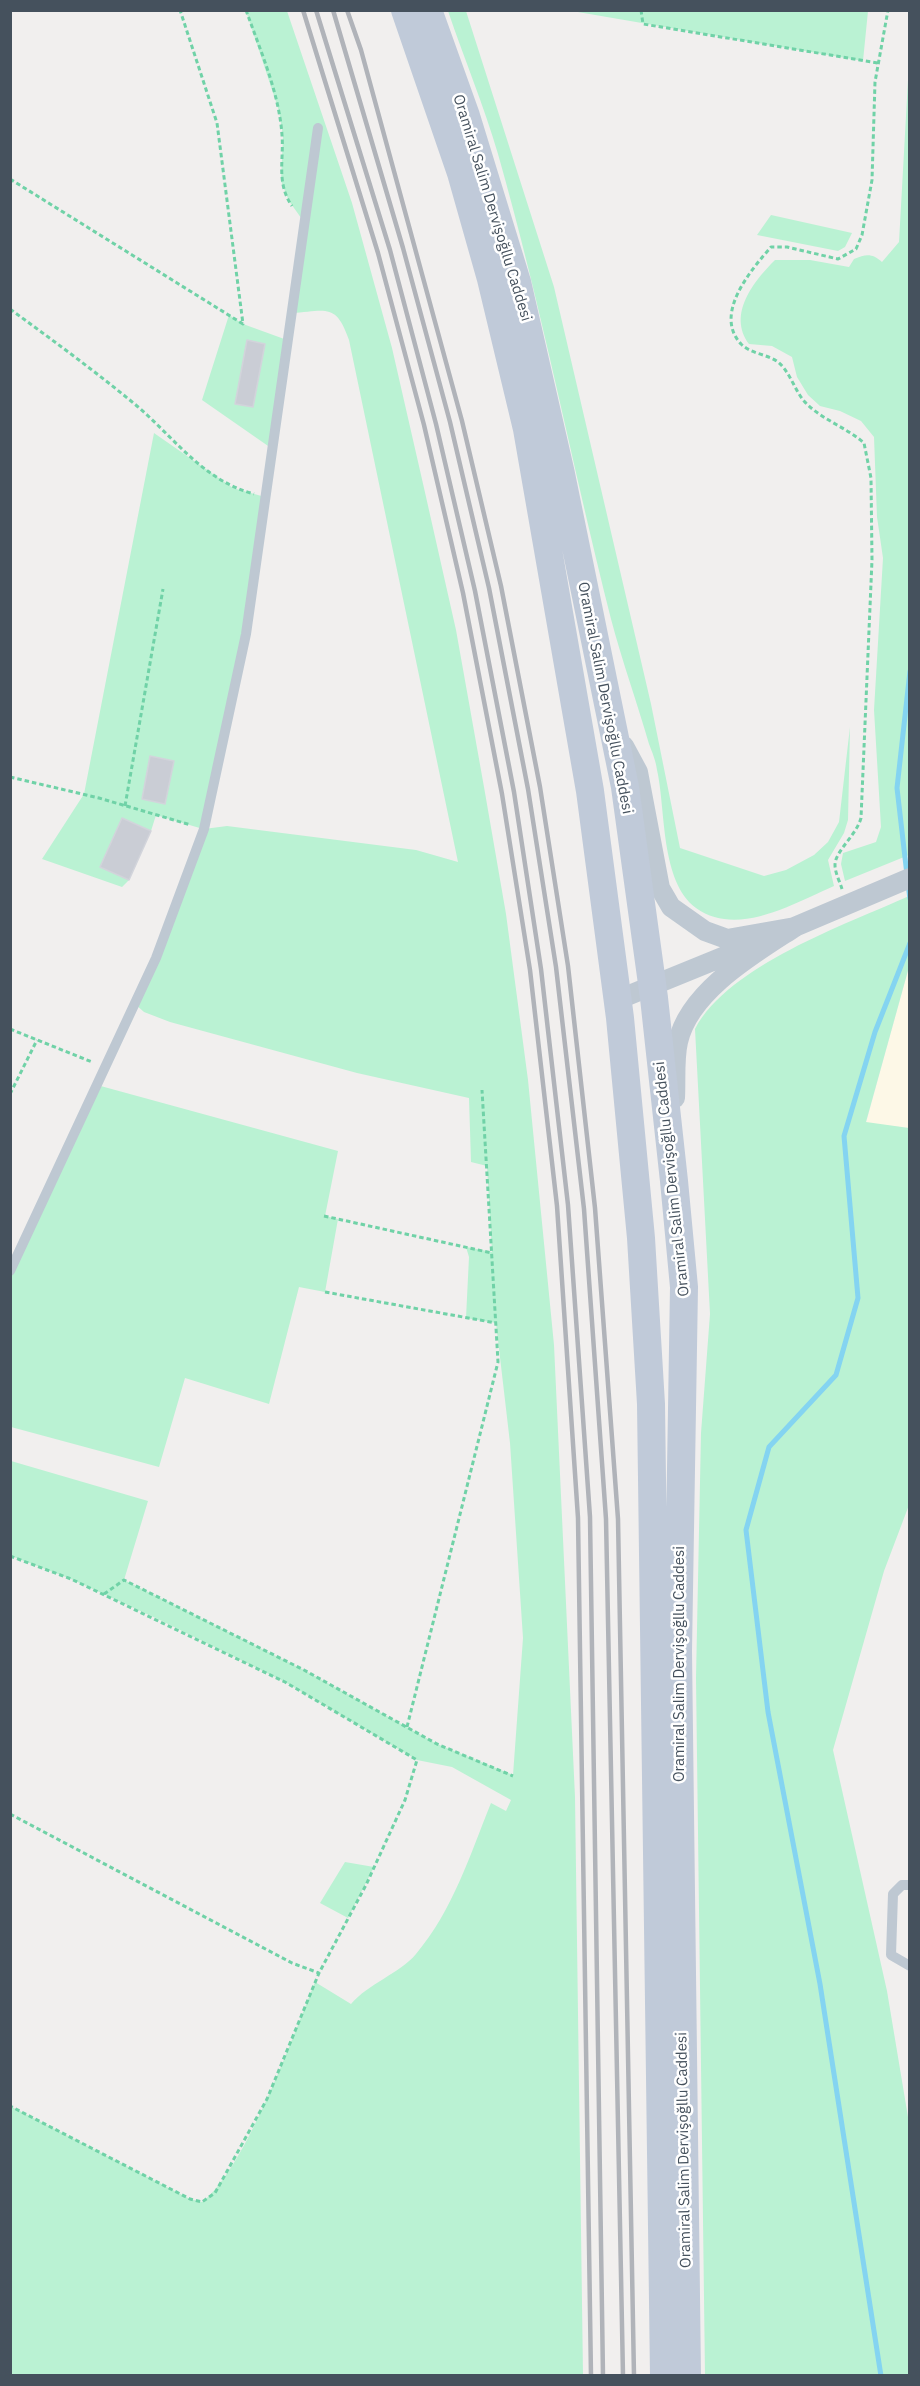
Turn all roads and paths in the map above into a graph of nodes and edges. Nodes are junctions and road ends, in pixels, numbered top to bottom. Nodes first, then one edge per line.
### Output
1 (180, 10) edge
2 (246, 10) edge
3 (405, 10) edge
4 (428, 10) edge
5 (641, 10) edge
6 (888, 10) edge
7 (878, 63) junction
8 (318, 128) dead end
9 (10, 179) edge
10 (304, 222) junction
11 (10, 309) edge
12 (265, 496) junction
13 (163, 589) dead end
14 (612, 724) junction
15 (10, 777) edge
16 (125, 806) junction
17 (204, 829) junction
18 (909, 878) edge
19 (852, 903) junction
20 (795, 927) junction
21 (652, 987) junction
22 (617, 1000) junction
23 (10, 1029) edge
24 (37, 1040) junction
25 (105, 1067) junction
26 (482, 1090) dead end
27 (10, 1094) edge
28 (672, 1160) junction
29 (324, 1216) dead end
30 (492, 1252) junction
31 (10, 1271) edge
32 (325, 1292) dead end
33 (496, 1323) junction
34 (10, 1556) edge
35 (104, 1594) junction
36 (407, 1727) junction
37 (513, 1776) dead end
38 (10, 1814) edge
39 (909, 1885) edge
40 (909, 1966) edge
41 (319, 1973) junction
42 (10, 2106) edge
43 (664, 2376) edge
44 (687, 2376) edge

1 - 9 path
2 - 10 path
3 - 22 main road, Oramiral Salim Dervişoğllu Caddesi
4 - 14 main road, Oramiral Salim Dervişoğllu Caddesi
5 - 7 path
6 - 7 path
7 - 19 path
8 - 10 lane
10 - 12 lane
11 - 12 path
12 - 17 lane
13 - 16 path
14 - 20 street
14 - 21 main road, Oramiral Salim Dervişoğllu Caddesi
15 - 16 path
16 - 17 path
17 - 25 lane
18 - 19 street
19 - 20 street
20 - 21 street
20 - 28 street
21 - 22 street
21 - 28 main road, Oramiral Salim Dervişoğllu Caddesi
22 - 43 main road, Oramiral Salim Dervişoğllu Caddesi
23 - 24 path
24 - 25 path
24 - 27 path
25 - 31 lane
26 - 30 path
28 - 44 main road, Oramiral Salim Dervişoğllu Caddesi
29 - 30 path
30 - 33 path
32 - 33 path
33 - 36 path
34 - 35 path
35 - 36 path
35 - 41 path
36 - 37 path
38 - 41 path
39 - 40 lane
41 - 42 path

